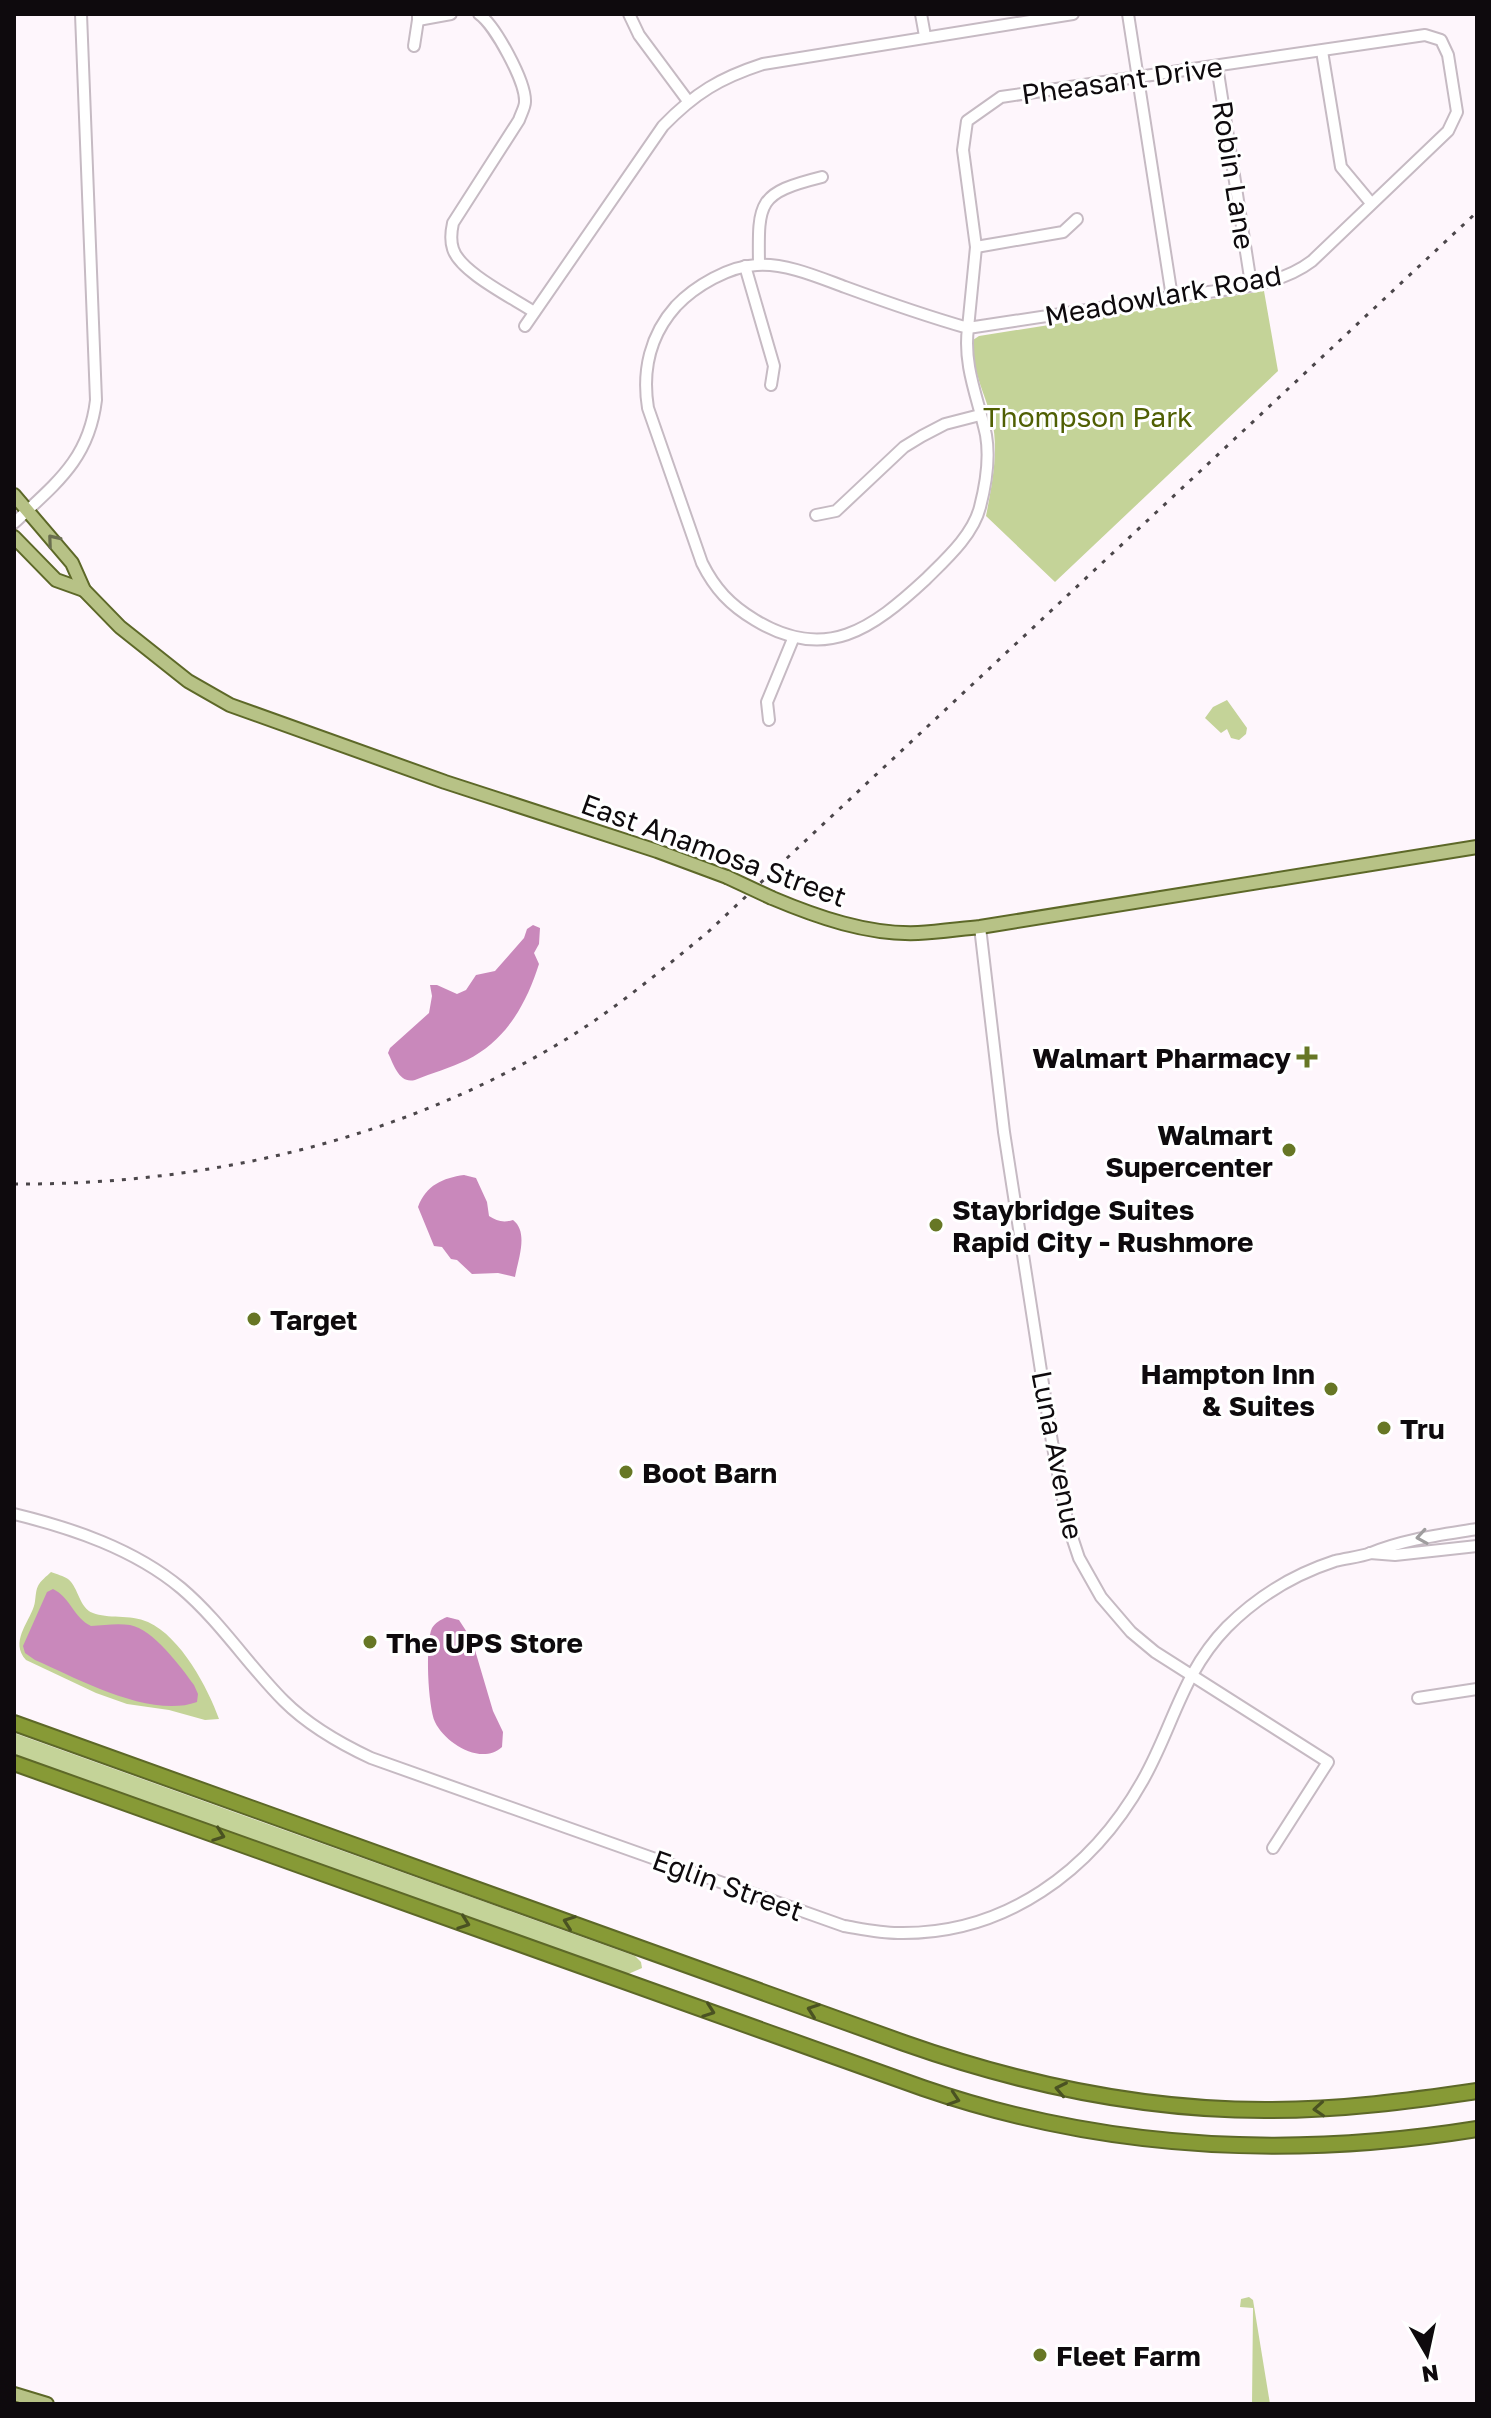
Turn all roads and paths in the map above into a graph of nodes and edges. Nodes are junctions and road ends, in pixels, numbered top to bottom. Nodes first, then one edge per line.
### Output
1 (81, 14) edge
2 (451, 14) edge
3 (479, 14) edge
4 (629, 14) edge
5 (921, 14) edge
6 (1073, 14) edge
7 (1128, 14) edge
8 (418, 17) edge
9 (925, 36) junction
10 (1441, 40) joint
11 (414, 46) dead end
12 (1322, 51) junction
13 (1217, 66) junction
14 (1138, 78) junction
15 (688, 101) junction
16 (822, 177) dead end
17 (1371, 203) junction
18 (1077, 219) dead end
19 (976, 247) junction
20 (759, 264) junction
21 (745, 266) junction
22 (1251, 284) junction
23 (1172, 297) junction
24 (534, 312) junction
25 (525, 326) dead end
26 (968, 328) junction
27 (771, 385) dead end
28 (980, 415) junction
29 (14, 495) edge
30 (28, 510) junction
31 (816, 515) dead end
32 (14, 523) edge
33 (14, 537) edge
34 (84, 590) junction
35 (793, 639) junction
36 (769, 720) dead end
37 (1477, 847) edge
38 (980, 927) junction
39 (14, 1514) edge
40 (1477, 1529) edge
41 (1477, 1546) edge
42 (1370, 1553) junction
43 (1191, 1674) junction
44 (1477, 1689) edge
45 (1418, 1698) dead end
46 (14, 1722) edge
47 (14, 1765) edge
48 (1273, 1848) dead end
49 (1477, 2088) edge
50 (1477, 2130) edge
51 (14, 2394) edge
52 (47, 2404) edge

1 - 30 street
2 - 8 street
3 - 24 street
4 - 15 street
5 - 9 street
6 - 9 street
7 - 14 street
8 - 11 street
9 - 15 street
10 - 12 street, Pheasant Drive
10 - 17 street, Meadowlark Road
12 - 13 street, Pheasant Drive
12 - 17 street
13 - 14 street, Pheasant Drive
13 - 22 street, Robin Lane
14 - 19 street, Pheasant Drive
14 - 23 street
15 - 24 street
16 - 20 street
17 - 22 street, Meadowlark Road
18 - 19 street
19 - 26 street, Pheasant Drive
20 - 21 street, Meadowlark Road
20 - 26 street, Meadowlark Road
21 - 27 street
21 - 35 street, Meadowlark Road
22 - 23 street, Meadowlark Road
23 - 26 street, Meadowlark Road
24 - 25 street
26 - 28 street, Meadowlark Road
28 - 31 street
28 - 35 street, Meadowlark Road
29 - 30 main road, East Anamosa Street
30 - 32 street
34 -> 30 main road, East Anamosa Street
33 - 34 main road, East Anamosa Street
34 - 38 main road, East Anamosa Street, bridge
35 - 36 street
37 - 38 main road, East Anamosa Street
38 - 43 street, Luna Avenue
39 - 43 street, Eglin Street
40 -> 42 street, Eglin Street
41 - 42 street, Eglin Street
42 - 43 street, Eglin Street
43 - 48 street, Luna Avenue
44 - 45 street
49 -> 46 highway
47 -> 50 highway
51 - 52 main road

